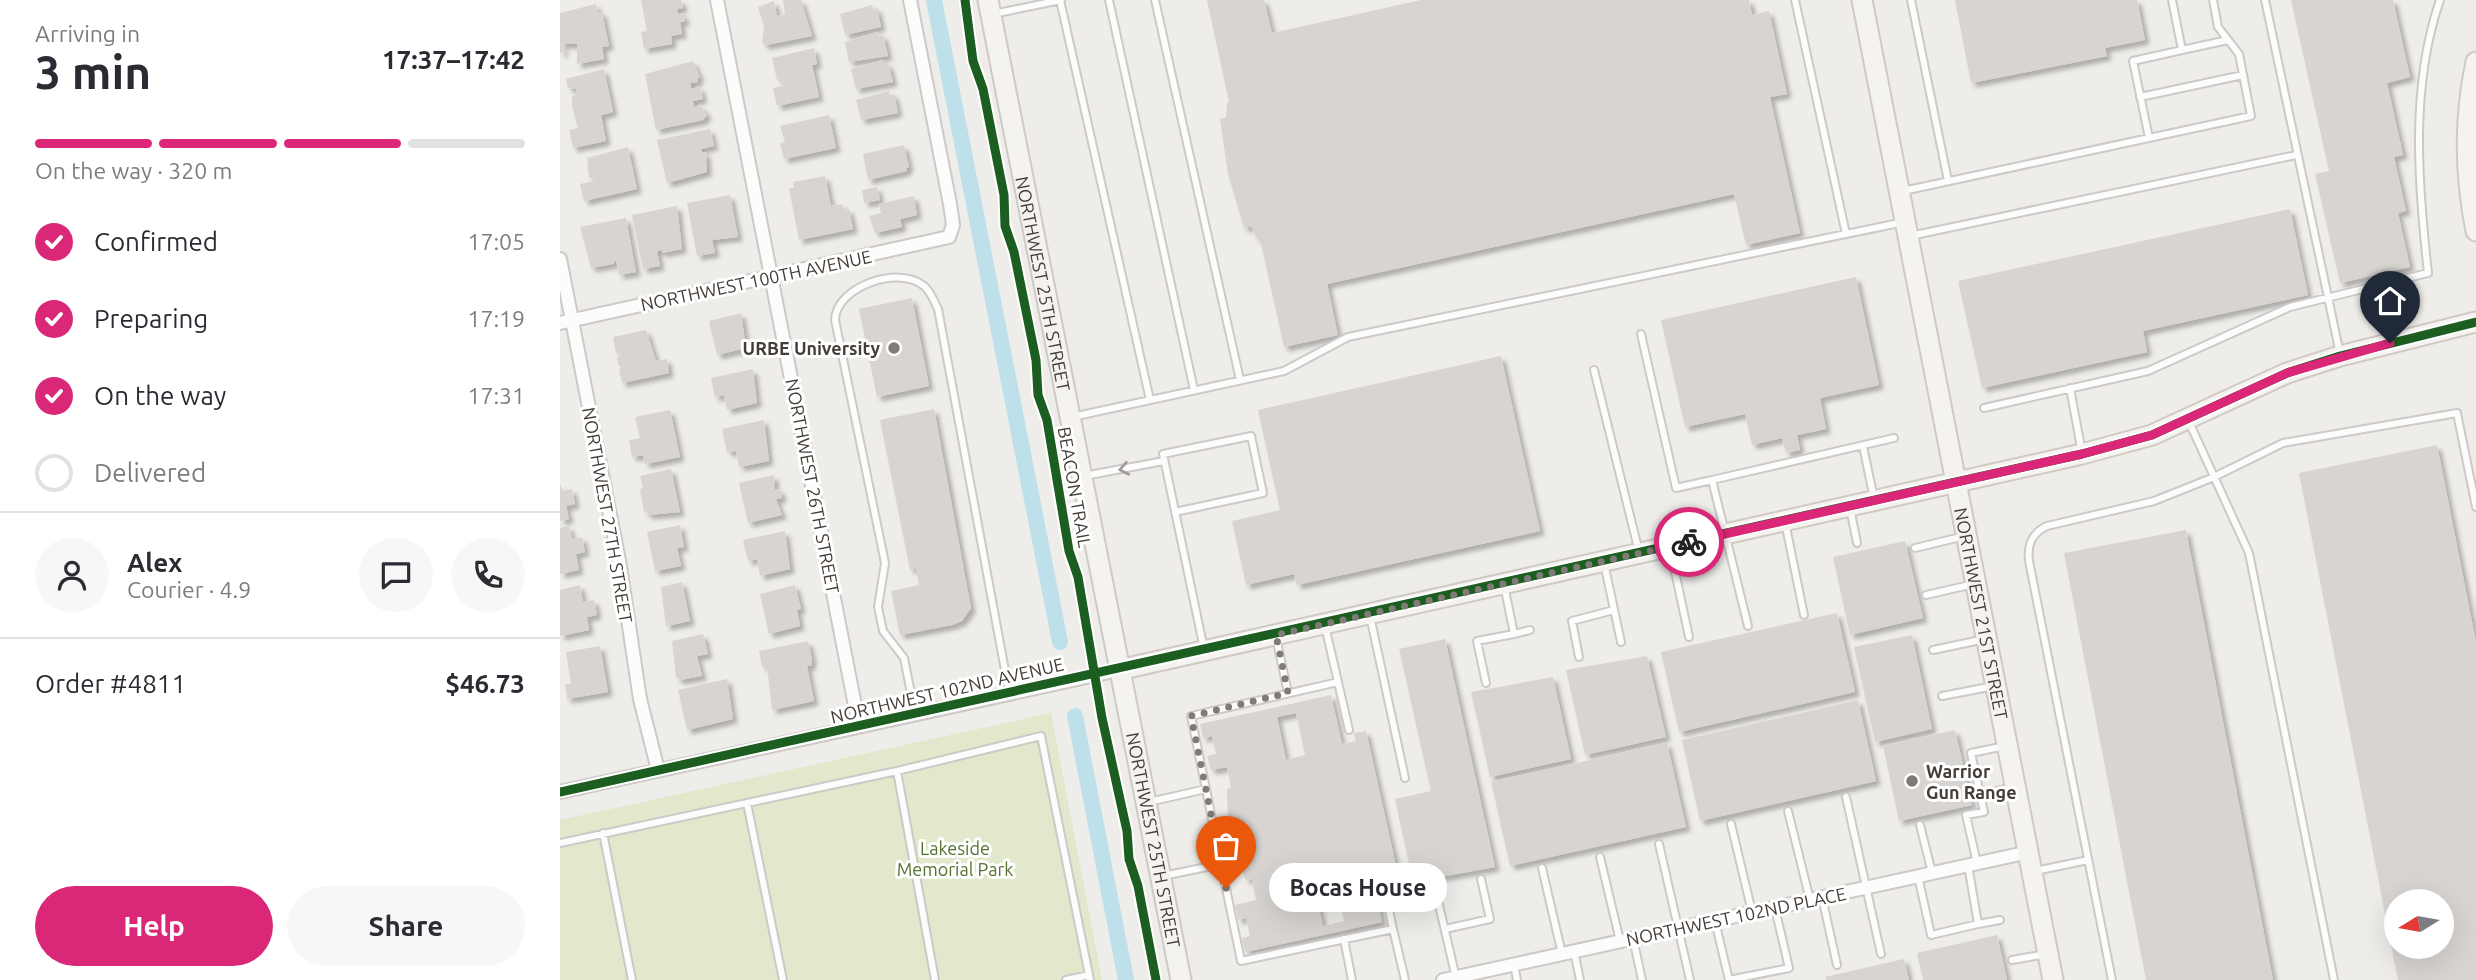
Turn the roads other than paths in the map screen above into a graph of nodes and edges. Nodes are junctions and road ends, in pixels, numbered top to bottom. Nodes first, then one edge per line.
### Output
1 (717, 0) edge
2 (910, 0) edge
3 (1060, 0) edge
4 (1109, 0) edge
5 (1155, 0) edge
6 (1795, 0) edge
7 (1861, 0) edge
8 (1911, 0) edge
9 (2172, 0) edge
10 (2213, 0) edge
11 (2264, 0) edge
12 (2440, 0) edge
13 (989, 7) edge
14 (2228, 40) junction
15 (2182, 50) junction
16 (2476, 62) edge
17 (2243, 75) junction
18 (2140, 97) junction
19 (2148, 138) junction
20 (2296, 155) junction
21 (1948, 181) junction
22 (1899, 191) junction
23 (1907, 229) junction
24 (2476, 231) edge
25 (1846, 234) junction
26 (560, 259) edge
27 (772, 275) junction
28 (2326, 296) junction
29 (566, 322) edge
30 (2476, 322) edge
31 (1641, 334) dead end
32 (2340, 356) junction
33 (1594, 370) dead end
34 (1240, 380) junction
35 (2070, 388) junction
36 (1194, 390) junction
37 (1150, 400) junction
38 (1984, 408) dead end
39 (1071, 418) junction
40 (2188, 420) junction
41 (1894, 438) dead end
42 (1863, 446) junction
43 (2082, 454) junction
44 (1164, 461) junction
45 (1083, 476) junction
46 (2214, 477) junction
47 (1712, 480) junction
48 (1956, 482) junction
49 (1875, 500) junction
50 (1849, 506) junction
51 (2476, 507) edge
52 (1175, 512) junction
53 (1784, 520) junction
54 (1726, 534) junction
55 (1967, 536) junction
56 (1857, 543) dead end
57 (1670, 546) junction
58 (1915, 548) dead end
59 (1639, 553) junction
60 (1604, 561) junction
61 (1504, 583) junction
62 (1976, 584) junction
63 (1926, 595) dead end
64 (1614, 610) junction
65 (1370, 614) junction
66 (1804, 615) dead end
67 (1325, 624) junction
68 (1748, 626) dead end
69 (1530, 630) dead end
70 (1514, 634) junction
71 (1276, 635) junction
72 (1689, 637) dead end
73 (1987, 639) junction
74 (1621, 642) dead end
75 (1933, 650) dead end
76 (1205, 651) junction
77 (1579, 657) dead end
78 (1123, 669) junction
79 (1338, 682) junction
80 (1486, 682) dead end
81 (1996, 685) junction
82 (1009, 692) junction
83 (1288, 693) junction
84 (1942, 696) dead end
85 (915, 713) junction
86 (859, 726) junction
87 (1349, 730) dead end
88 (2008, 746) junction
89 (658, 770) junction
90 (897, 771) junction
91 (1405, 778) dead end
92 (2016, 787) junction
93 (1206, 789) junction
94 (560, 792) edge
95 (1980, 794) junction
96 (1846, 797) dead end
97 (1147, 802) junction
98 (747, 803) junction
99 (1788, 811) dead end
100 (1731, 824) dead end
101 (1920, 825) dead end
102 (603, 833) junction
103 (560, 842) edge
104 (1659, 844) dead end
105 (2029, 852) junction
106 (1600, 857) dead end
107 (2088, 860) junction
108 (1220, 864) junction
109 (1972, 864) junction
110 (1542, 868) dead end
111 (2032, 872) junction
112 (1932, 873) junction
113 (1161, 876) junction
114 (1919, 876) junction
115 (1481, 879) dead end
116 (1384, 886) dead end
117 (1867, 887) junction
118 (1435, 888) dead end
119 (1816, 899) junction
120 (1775, 908) junction
121 (1752, 912) junction
122 (2000, 920) dead end
123 (1715, 921) junction
124 (1978, 925) junction
125 (1393, 929) junction
126 (1444, 929) junction
127 (1679, 929) junction
128 (1343, 939) junction
129 (1626, 940) junction
130 (1568, 953) junction
131 (1881, 954) dead end
132 (2048, 954) junction
133 (2012, 960) dead end
134 (1514, 965) junction
135 (1837, 965) dead end
136 (1089, 978) edge
137 (1452, 979) edge
138 (632, 980) edge
139 (783, 980) edge
140 (935, 980) edge
141 (1066, 980) edge
142 (1181, 980) edge
143 (1352, 980) edge
144 (1405, 980) edge
145 (1517, 980) edge
146 (1580, 980) edge
147 (1642, 980) edge
148 (1690, 980) edge
149 (2053, 980) edge
150 (2112, 980) edge
151 (2334, 980) edge

1 - 27 street, NORTHWEST 26TH STREET
2 - 27 street, NORTHWEST 100TH AVENUE
3 - 13 lane
3 - 37 lane
4 - 36 lane
5 - 34 lane
6 - 25 lane
7 - 22 street, NORTHWEST 21ST STREET
8 - 21 lane
9 - 15 lane
10 - 14 lane
11 - 20 lane
12 - 28 lane
13 - 39 street, NORTHWEST 25TH STREET
14 - 15 lane
14 - 17 lane
15 - 18 lane
16 - 24 street
17 - 18 lane
17 - 19 lane
18 - 19 lane
19 - 21 lane
20 - 23 lane
20 - 28 lane
21 - 22 lane
22 - 23 street, NORTHWEST 21ST STREET
23 - 25 lane
23 - 48 street, NORTHWEST 21ST STREET
25 - 34 lane
26 - 29 street, NORTHWEST 27TH STREET
27 - 29 street, NORTHWEST 100TH AVENUE
27 - 86 street, NORTHWEST 26TH STREET
28 - 32 lane
28 - 35 lane
29 - 89 street, NORTHWEST 27TH STREET
30 - 32 street, NORTHWEST 102ND AVENUE
31 - 47 lane
32 - 40 street, NORTHWEST 102ND AVENUE
33 - 59 lane
34 - 36 lane
35 - 38 lane
35 - 43 lane
36 - 37 lane
37 - 39 lane
39 - 45 street, NORTHWEST 25TH STREET
40 - 43 street, NORTHWEST 102ND AVENUE
40 - 46 lane
41 - 42 lane
42 - 47 lane
42 - 49 lane
43 - 48 street, NORTHWEST 102ND AVENUE
44 -> 45 lane
44 - 52 lane
44 - 52 lane
45 - 78 street, NORTHWEST 25TH STREET
46 - 51 lane
46 - 107 lane
46 - 151 lane
47 - 54 lane
48 - 49 street, NORTHWEST 102ND AVENUE
48 - 55 street, NORTHWEST 21ST STREET
49 - 50 street, NORTHWEST 102ND AVENUE
50 - 53 street, NORTHWEST 102ND AVENUE
50 - 56 lane
52 - 76 lane
53 - 54 street, NORTHWEST 102ND AVENUE
53 - 66 lane
54 - 57 street, NORTHWEST 102ND AVENUE
54 - 68 lane
55 - 58 lane
55 - 62 street, NORTHWEST 21ST STREET
57 - 59 street, NORTHWEST 102ND AVENUE
57 - 72 lane
59 - 60 street, NORTHWEST 102ND AVENUE
60 - 61 street, NORTHWEST 102ND AVENUE
60 - 64 lane
61 - 65 street, NORTHWEST 102ND AVENUE
61 - 70 lane
62 - 63 lane
62 - 73 street, NORTHWEST 21ST STREET
64 - 74 lane
64 - 77 lane
65 - 67 street, NORTHWEST 102ND AVENUE
65 - 91 lane
67 - 71 street, NORTHWEST 102ND AVENUE
67 - 79 lane
69 - 70 lane
70 - 80 lane
71 - 76 street, NORTHWEST 102ND AVENUE
71 - 83 lane
73 - 75 lane
73 - 81 street, NORTHWEST 21ST STREET
76 - 78 street, NORTHWEST 102ND AVENUE
78 - 82 street, NORTHWEST 102ND AVENUE
78 - 97 street, NORTHWEST 25TH STREET
79 - 83 lane
79 - 87 lane
81 - 84 lane
81 - 88 street, NORTHWEST 21ST STREET
82 - 85 street, NORTHWEST 102ND AVENUE
82 - 85 lane
83 - 93 lane
85 - 86 street, NORTHWEST 102ND AVENUE
86 - 89 street, NORTHWEST 102ND AVENUE
88 - 92 street, NORTHWEST 21ST STREET
88 - 95 lane
89 - 94 street, NORTHWEST 102ND AVENUE
90 - 98 lane
90 - 136 lane
90 - 140 lane
92 - 95 lane
92 - 105 street, NORTHWEST 21ST STREET
93 - 97 lane
93 - 108 lane
95 - 109 lane
96 - 117 lane
97 - 113 street, NORTHWEST 25TH STREET
98 - 102 lane
98 - 139 lane
99 - 119 lane
100 - 121 lane
101 - 112 lane
102 - 103 lane
102 - 138 lane
104 - 127 lane
105 - 109 street, NORTHWEST 102ND PLACE
105 - 111 street, NORTHWEST 21ST STREET
106 - 129 lane
107 - 111 lane
107 - 150 lane
108 - 113 lane
108 - 128 lane
109 - 112 street, NORTHWEST 102ND PLACE
109 - 124 lane
110 - 130 lane
111 - 132 street, NORTHWEST 21ST STREET
112 - 114 street, NORTHWEST 102ND PLACE
113 - 142 street, NORTHWEST 25TH STREET
114 - 117 street, NORTHWEST 102ND PLACE
114 - 124 lane
115 - 126 lane
116 - 125 lane
117 - 119 street, NORTHWEST 102ND PLACE
117 - 131 lane
118 - 126 lane
119 - 120 street, NORTHWEST 102ND PLACE
119 - 135 lane
120 - 121 street, NORTHWEST 102ND PLACE
120 - 123 lane
121 - 123 street, NORTHWEST 102ND PLACE
122 - 124 lane
123 - 127 street, NORTHWEST 102ND PLACE
125 - 128 lane
125 - 144 lane
126 - 137 lane
127 - 129 street, NORTHWEST 102ND PLACE
127 - 148 lane
128 - 143 lane
129 - 130 street, NORTHWEST 102ND PLACE
129 - 147 lane
130 - 134 street, NORTHWEST 102ND PLACE
130 - 146 lane
132 - 133 lane
132 - 149 street, NORTHWEST 21ST STREET
134 - 137 street, NORTHWEST 102ND PLACE
134 - 145 lane
136 - 141 lane

